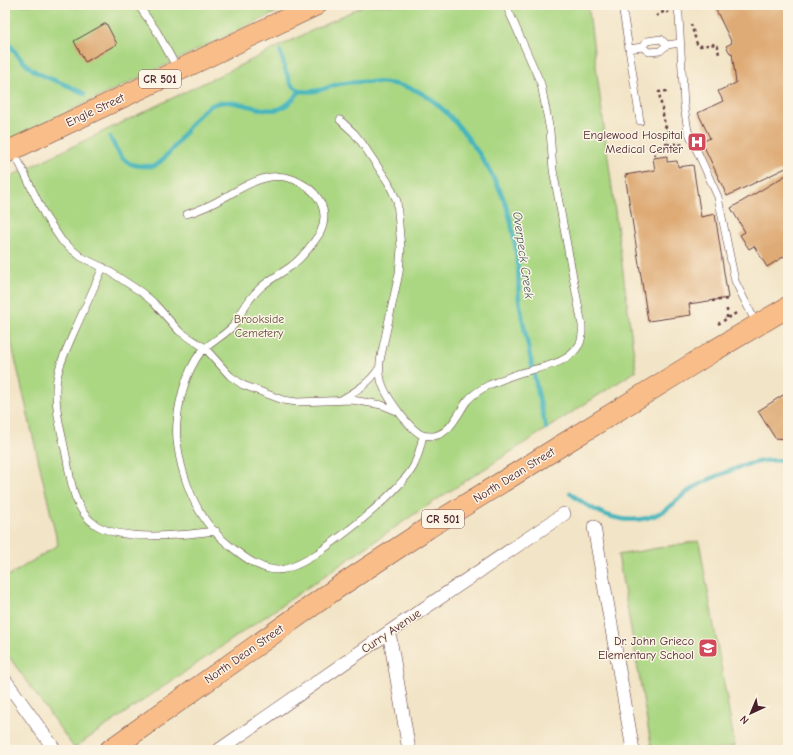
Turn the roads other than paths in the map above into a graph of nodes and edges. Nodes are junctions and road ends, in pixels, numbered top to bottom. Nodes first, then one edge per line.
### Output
1 (138, 5) edge
2 (316, 5) edge
3 (506, 5) edge
4 (622, 5) edge
5 (677, 5) edge
6 (680, 43) junction
7 (667, 45) junction
8 (642, 47) junction
9 (629, 49) junction
10 (178, 70) junction
11 (340, 120) dead end
12 (640, 121) dead end
13 (9, 151) edge
14 (187, 214) dead end
15 (103, 268) junction
16 (788, 307) edge
17 (757, 326) junction
18 (205, 348) junction
19 (379, 368) junction
20 (339, 401) junction
21 (399, 412) junction
22 (423, 435) junction
23 (564, 514) dead end
24 (594, 527) dead end
25 (216, 531) junction
26 (389, 632) junction
27 (5, 680) edge
28 (56, 750) edge
29 (110, 750) edge
30 (219, 750) edge
31 (409, 750) edge
32 (633, 750) edge

1 - 10 lane
2 - 10 main road, Engle Street / CR 501
3 - 22 lane
4 - 9 lane
5 - 6 lane
6 - 7 lane
6 - 17 lane
7 - 8 lane
7 - 8 lane
8 - 9 lane
9 - 12 lane
10 - 13 main road, Engle Street / CR 501
11 - 19 lane
13 - 15 lane
14 - 18 lane
15 - 18 lane
15 - 25 lane
16 - 17 main road, North Dean Street / CR 501
17 - 29 main road, North Dean Street / CR 501
18 - 20 lane
18 - 25 lane
19 - 20 lane
19 - 21 lane
20 - 21 lane
21 - 22 lane
22 - 25 lane
23 - 26 street, Curry Avenue
24 - 32 street
26 - 30 street, Curry Avenue
26 - 31 street
27 - 28 street

